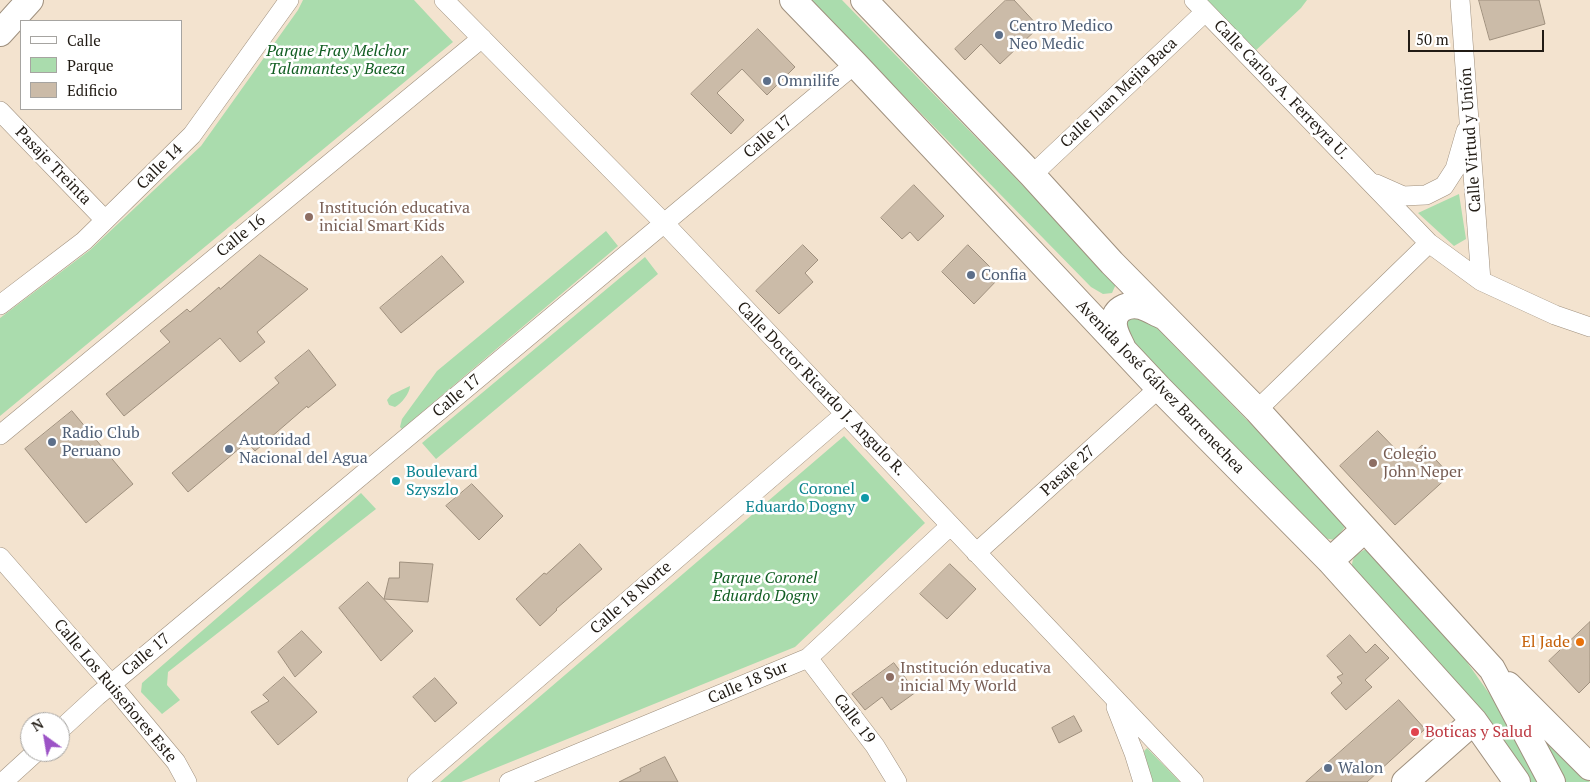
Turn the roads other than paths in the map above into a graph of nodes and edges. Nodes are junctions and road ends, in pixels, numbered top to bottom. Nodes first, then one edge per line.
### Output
1 (30, 0) edge
2 (289, 0) edge
3 (444, 0) edge
4 (793, 0) edge
5 (864, 0) edge
6 (1460, 0) edge
7 (1199, 6) edge
8 (0, 33) edge
9 (482, 38) junction
10 (855, 64) junction
11 (0, 111) edge
12 (1469, 118) junction
13 (1032, 175) junction
14 (1368, 181) junction
15 (105, 220) junction
16 (664, 223) junction
17 (1428, 243) junction
18 (1112, 263) junction
19 (1481, 281) junction
20 (1070, 294) junction
21 (0, 305) edge
22 (1168, 318) junction
23 (1590, 327) edge
24 (1125, 353) junction
25 (1159, 388) junction
26 (1257, 410) junction
27 (845, 414) junction
28 (0, 435) edge
29 (950, 526) junction
30 (1365, 529) junction
31 (976, 553) junction
32 (0, 557) edge
33 (1330, 561) junction
34 (808, 658) junction
35 (1492, 669) junction
36 (111, 684) junction
37 (1112, 696) junction
38 (70, 721) edge
39 (1474, 721) junction
40 (25, 762) edge
41 (176, 762) junction
42 (1590, 767) edge
43 (2, 782) edge
44 (187, 782) edge
45 (195, 782) edge
46 (417, 782) edge
47 (509, 782) edge
48 (897, 782) edge
49 (1143, 782) edge
50 (1194, 782) edge
51 (1404, 782) edge
52 (1517, 782) edge
53 (1552, 782) edge

1 - 8 main road
2 - 15 street, Calle 14
3 - 9 street, Calle Doctor Ricardo J. Angulo R.
4 - 10 main road, Avenida José Gálvez Barrenechea
5 - 13 main road
6 - 12 street, Calle Virtud y Unión
7 - 13 street, Calle Juan Mejia Baca
7 - 14 street, Calle Carlos A. Ferreyra U.
9 - 16 street, Calle Doctor Ricardo J. Angulo R.
9 - 28 street, Calle 16
10 - 16 street, Calle 17
10 - 20 main road, Avenida José Gálvez Barrenechea
11 - 15 street, Pasaje Treinta
12 - 14 street, Calle Carlos A. Ferreyra U.
12 - 19 street, Calle Virtud y Unión
13 - 18 main road
14 - 17 street, Calle Carlos A. Ferreyra U.
15 - 21 street, Calle 14
16 - 27 street, Calle Doctor Ricardo J. Angulo R.
16 - 36 street, Calle 17
17 - 19 street, Calle Carlos A. Ferreyra U.
17 - 26 street
18 - 20 main road
18 - 22 main road
19 - 23 street, Calle Carlos A. Ferreyra U.
20 - 24 main road, Avenida José Gálvez Barrenechea
22 - 24 main road
22 - 26 main road
24 - 25 main road, Avenida José Gálvez Barrenechea
25 - 31 street, Pasaje 27
25 - 33 main road, Avenida José Gálvez Barrenechea
26 - 30 main road
27 - 29 street, Calle Doctor Ricardo J. Angulo R.
27 - 46 street, Calle 18 Norte
29 - 31 street, Calle Doctor Ricardo J. Angulo R.
29 - 34 street, Calle 18 Sur
30 - 33 main road
30 - 35 main road
31 - 37 street, Calle Doctor Ricardo J. Angulo R.
32 - 36 street, Calle Los Ruiseñores Este
33 - 39 main road, Avenida José Gálvez Barrenechea
34 - 47 street, Calle 18 Sur
34 - 48 street, Calle 19
35 - 42 main road
35 - 53 main road
36 - 38 street, Calle 17
36 - 41 street, Calle Los Ruiseñores Este
37 - 49 street
37 - 50 street, Calle Doctor Ricardo J. Angulo R.
39 - 51 main road
39 - 52 main road, Avenida José Gálvez Barrenechea
40 - 43 street
41 - 44 street, Calle Los Ruiseñores Este
41 - 45 street

